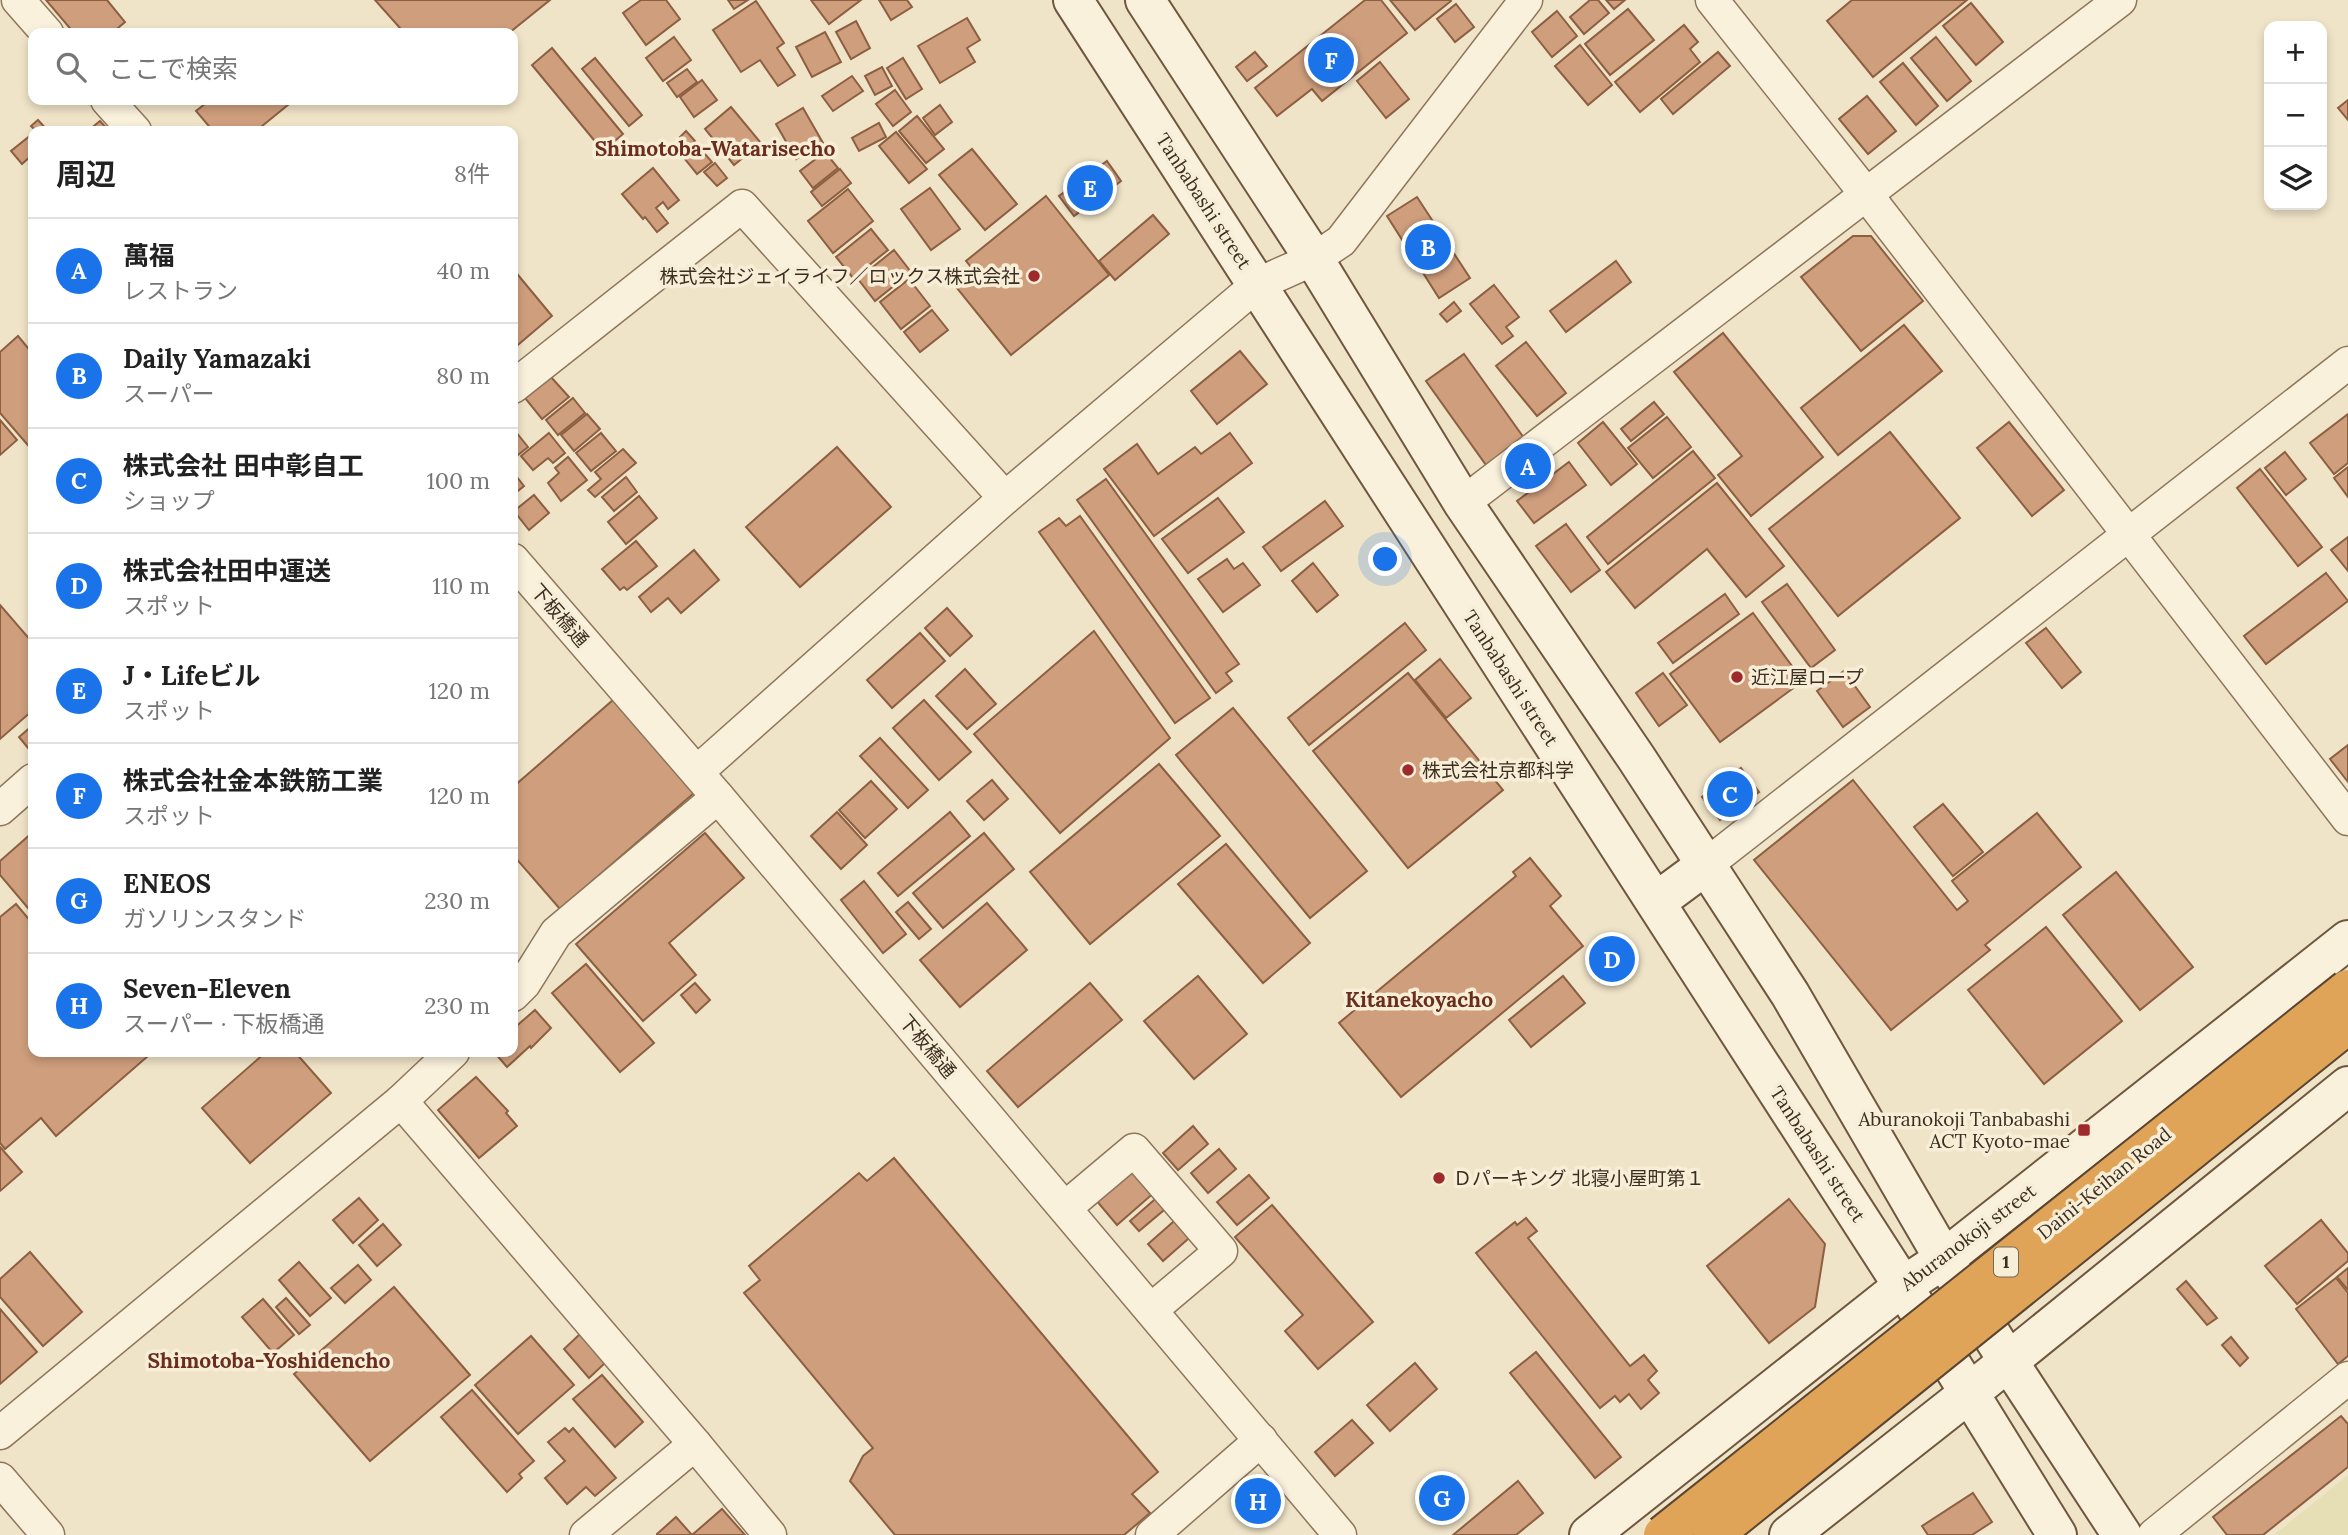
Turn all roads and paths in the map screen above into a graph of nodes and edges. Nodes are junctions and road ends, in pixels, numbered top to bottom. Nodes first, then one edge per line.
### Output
1 (18, 0) edge
2 (1073, 0) edge
3 (1145, 0) edge
4 (1526, 0) edge
5 (1712, 0) edge
6 (2120, 0) edge
7 (43, 28) edge
8 (112, 105) edge
9 (130, 126) edge
10 (1866, 194) junction
11 (1314, 259) junction
12 (1258, 284) junction
13 (2348, 363) edge
14 (518, 383) edge
15 (1005, 498) junction
16 (1463, 503) junction
17 (1418, 533) junction
18 (2127, 535) junction
19 (518, 566) edge
20 (696, 772) junction
21 (28, 784) edge
22 (718, 797) junction
23 (0, 809) edge
24 (2348, 819) edge
25 (1706, 865) junction
26 (1656, 902) junction
27 (2348, 940) edge
28 (2348, 989) edge
29 (518, 990) edge
30 (2348, 1024) edge
31 (448, 1057) edge
32 (2348, 1086) edge
33 (401, 1101) junction
34 (1065, 1208) junction
35 (1944, 1259) junction
36 (1903, 1286) junction
37 (1151, 1310) junction
38 (2008, 1361) junction
39 (2348, 1378) edge
40 (1968, 1394) junction
41 (0, 1433) edge
42 (1261, 1440) junction
43 (695, 1444) junction
44 (0, 1479) edge
45 (2170, 1530) edge
46 (48, 1535) edge
47 (586, 1535) edge
48 (770, 1535) edge
49 (1152, 1535) edge
50 (1340, 1535) edge
51 (1589, 1535) edge
52 (1663, 1535) edge
53 (1713, 1535) edge
54 (1789, 1535) edge
55 (2057, 1535) edge
56 (2122, 1535) edge

1 - 7 street
2 - 12 street, Tanbabashi street
3 - 11 street
4 - 11 street
5 - 10 street
6 - 10 street
8 - 9 street
10 - 16 street
10 - 18 street
11 - 12 street
11 - 16 street
12 - 15 street
12 - 17 street, Tanbabashi street
13 - 18 street
14 - 15 street
15 - 20 street
16 - 17 street
16 - 25 street
17 - 26 street, Tanbabashi street
18 - 24 street
18 - 25 street
19 - 20 street, 下板橋通
20 - 22 street, 下板橋通
21 - 23 street
22 - 29 street
22 - 34 street, 下板橋通
25 - 26 street
25 - 35 street
26 - 36 street, Tanbabashi street
27 - 35 street, Aburanokoji street
28 - 52 highway, Daini-Keihan Road / 1, bridge
30 - 53 highway, Daini-Keihan Road / 1, bridge
31 - 33 street
32 - 38 street
33 - 41 street
33 - 43 street
34 - 37 street, 下板橋通
34 - 37 street
35 - 36 street, Aburanokoji street
35 - 38 street
36 - 40 street, Tanbabashi street
36 - 51 street, Aburanokoji street
37 - 42 street, 下板橋通
38 - 40 street
38 - 56 street
39 - 45 street
40 - 54 street
40 - 55 street, Tanbabashi street
42 - 49 street
42 - 50 street, 下板橋通
43 - 47 street
43 - 48 street
44 - 46 street

